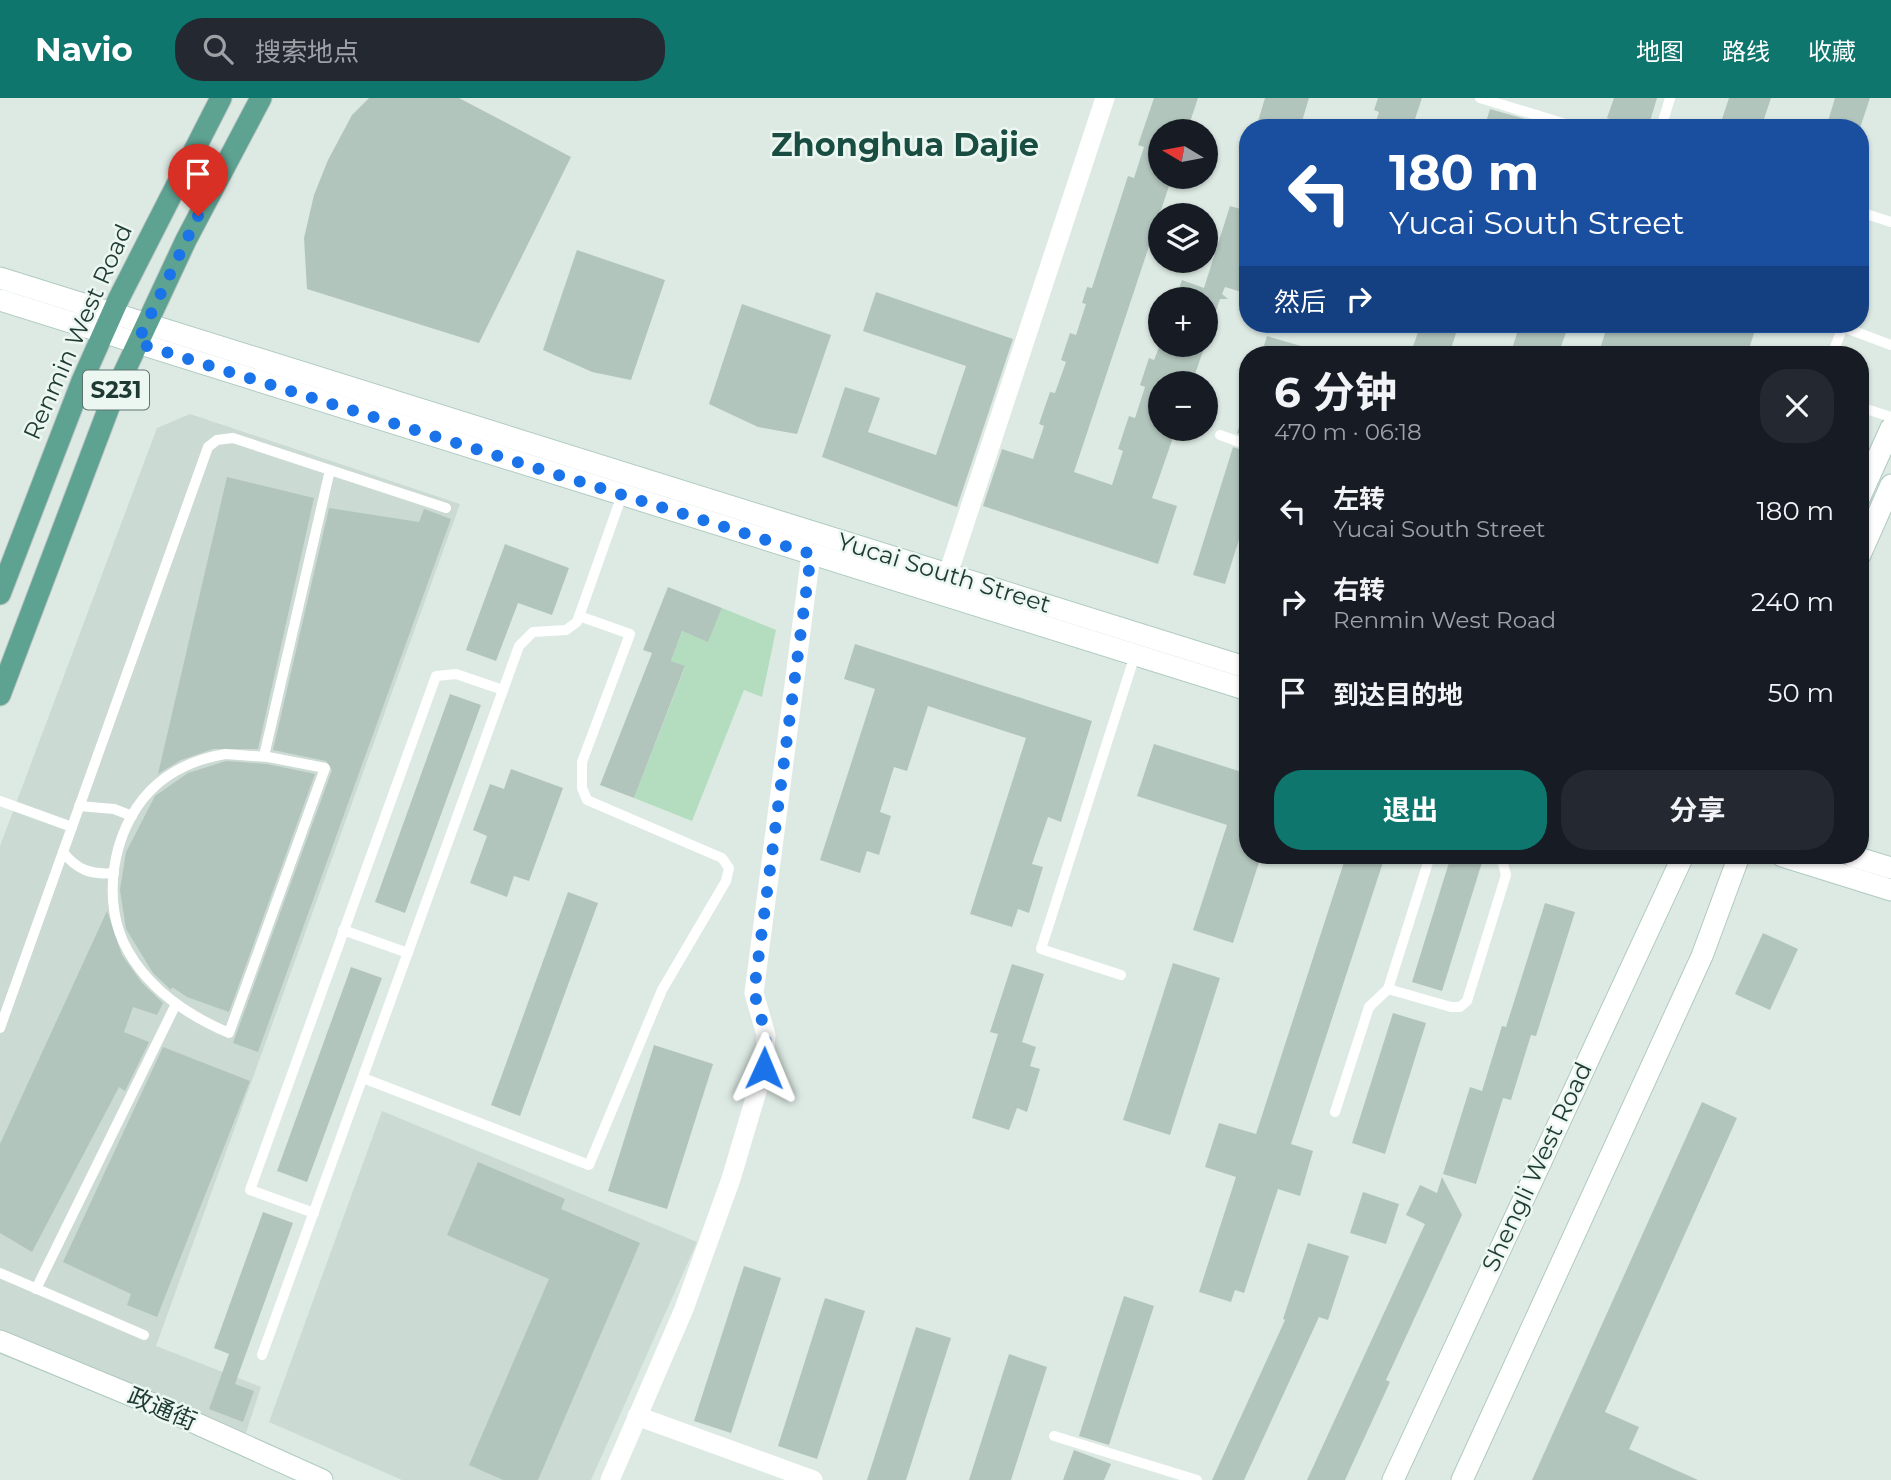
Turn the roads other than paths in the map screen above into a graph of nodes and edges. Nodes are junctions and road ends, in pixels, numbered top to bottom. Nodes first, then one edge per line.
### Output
1 (221, 98) edge
2 (261, 98) edge
3 (1105, 98) edge
4 (1480, 98) edge
5 (1670, 98) edge
6 (1549, 119) edge
7 (1664, 119) edge
8 (1869, 215) edge
9 (1891, 222) edge
10 (0, 278) edge
11 (0, 300) edge
12 (107, 323) junction
13 (141, 333) junction
14 (1863, 333) edge
15 (1891, 345) edge
16 (1869, 410) edge
17 (1891, 418) edge
18 (1891, 428) edge
19 (1220, 435) dead end
20 (1239, 441) edge
21 (330, 470) junction
22 (1869, 477) edge
23 (1891, 485) edge
24 (621, 495) junction
25 (446, 508) dead end
26 (1869, 535) edge
27 (811, 554) junction
28 (948, 574) junction
29 (0, 594) edge
30 (579, 616) junction
31 (1135, 655) junction
32 (1239, 665) edge
33 (1239, 687) edge
34 (503, 690) junction
35 (0, 695) edge
36 (264, 756) junction
37 (0, 801) edge
38 (79, 806) junction
39 (132, 816) junction
40 (72, 827) junction
41 (63, 852) junction
42 (1869, 861) edge
43 (1427, 864) edge
44 (1503, 864) edge
45 (1679, 864) edge
46 (1736, 864) edge
47 (1808, 864) edge
48 (1891, 868) edge
49 (114, 873) junction
50 (1891, 890) edge
51 (344, 930) junction
52 (408, 953) junction
53 (1121, 975) dead end
54 (1388, 989) junction
55 (177, 1004) junction
56 (0, 1028) edge
57 (363, 1078) junction
58 (1335, 1112) dead end
59 (314, 1213) junction
60 (0, 1273) edge
61 (36, 1289) junction
62 (144, 1335) dead end
63 (0, 1341) edge
64 (262, 1355) dead end
65 (637, 1416) junction
66 (1054, 1436) dead end
67 (322, 1480) edge
68 (610, 1480) edge
69 (813, 1480) edge
70 (1196, 1480) edge
71 (1393, 1480) edge
72 (1462, 1480) edge

1 - 12 main road, Renmin West Road / S231
2 - 13 main road, S231
3 - 28 street
4 - 6 lane
5 - 7 lane
8 - 9 lane
10 - 12 main road, Yucai South Street
11 - 12 main road, Yucai South Street
12 - 13 main road, Yucai South Street
12 - 29 main road, Renmin West Road / S231
13 - 24 main road, Yucai South Street
13 - 28 main road, Yucai South Street
13 - 35 main road, S231
14 - 15 lane
16 - 17 lane
18 - 22 main road
19 - 20 lane
21 - 25 lane
21 - 36 lane
21 - 38 lane
23 - 26 main road
24 - 27 main road, Yucai South Street
24 - 30 lane
27 - 31 main road, Yucai South Street
27 - 65 street
28 - 32 main road, Yucai South Street
30 - 34 lane
30 - 57 lane
31 - 33 main road, Yucai South Street
31 - 53 lane
34 - 51 lane
34 - 52 lane
36 - 39 lane
36 - 55 lane
37 - 40 lane
38 - 39 lane
38 - 40 lane
39 - 49 lane
40 - 41 lane
41 - 49 lane
41 - 56 lane
42 - 48 main road
43 - 54 lane
44 - 54 lane
45 - 71 main road, Shengli West Road
46 - 72 main road
47 - 50 main road
49 - 55 lane
51 - 52 lane
51 - 59 lane
52 - 57 lane
54 - 58 lane
55 - 61 lane
57 - 59 lane
59 - 64 lane
60 - 61 lane
61 - 62 lane
63 - 67 main road, 政通街
65 - 68 street
65 - 69 street
66 - 70 lane

